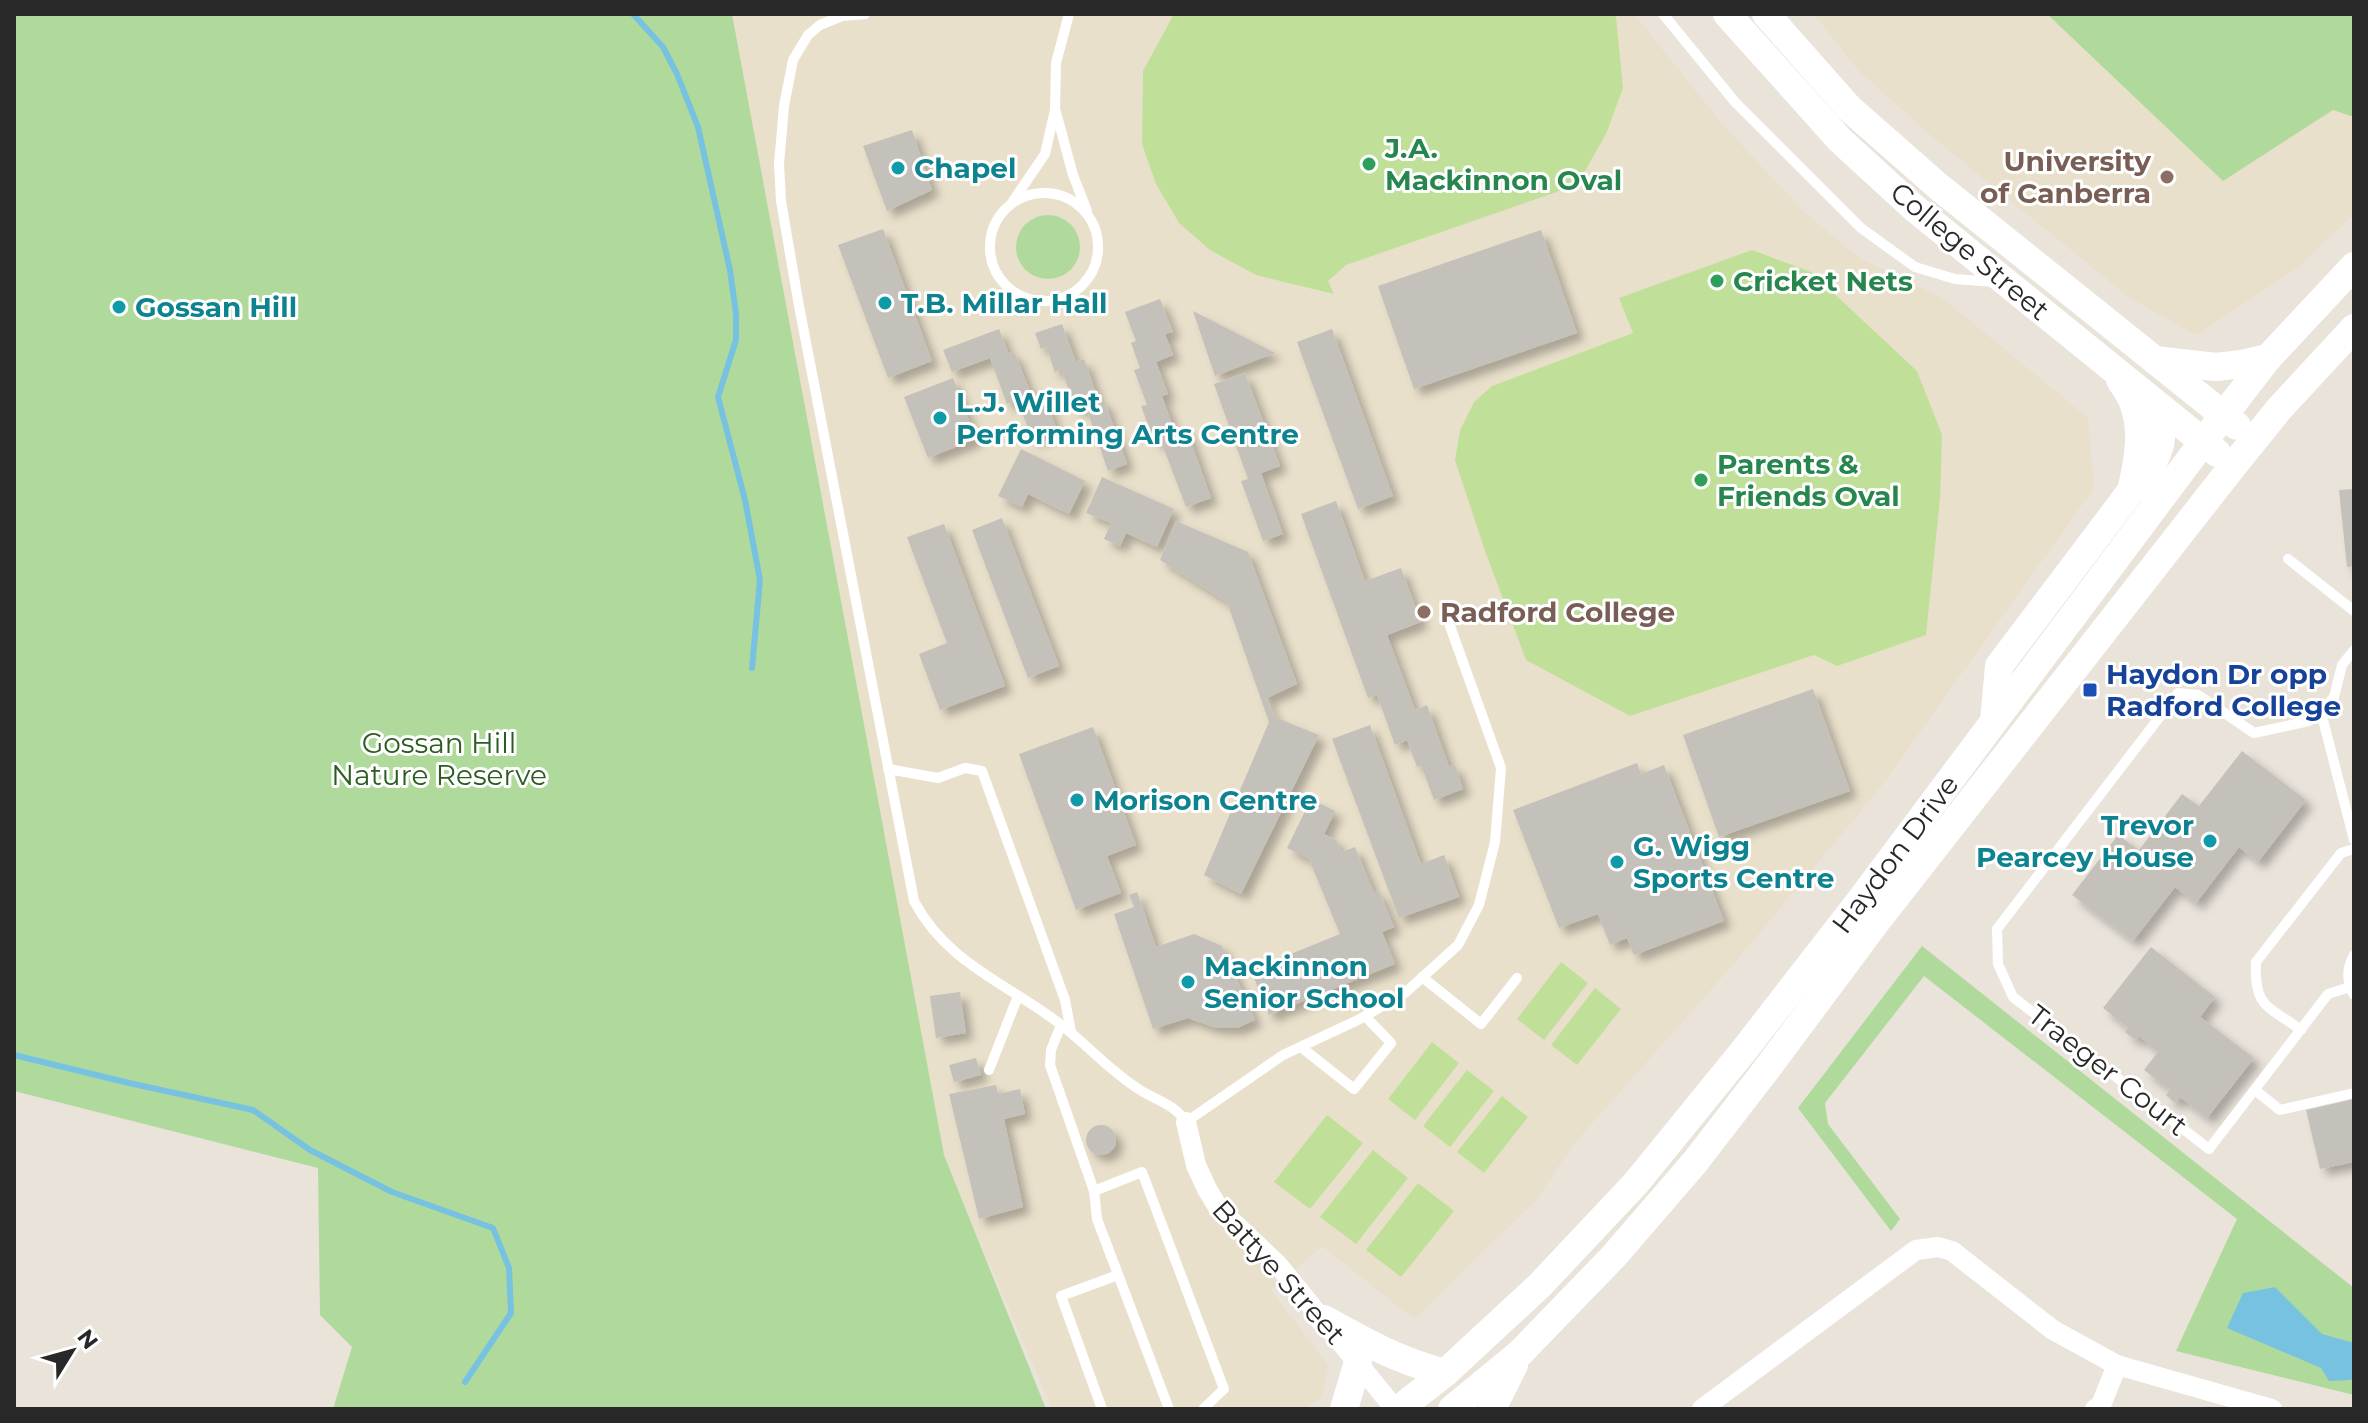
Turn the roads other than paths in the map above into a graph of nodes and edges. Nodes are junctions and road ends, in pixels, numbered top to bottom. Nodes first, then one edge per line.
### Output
1 (865, 14) edge
2 (1069, 14) edge
3 (1663, 14) edge
4 (1727, 14) edge
5 (1766, 14) edge
6 (1055, 110) junction
7 (1012, 203) junction
8 (1089, 217) junction
9 (2354, 266) edge
10 (2005, 283) junction
11 (2354, 328) edge
12 (2268, 358) junction
13 (2154, 360) junction
14 (2114, 369) junction
15 (2158, 406) junction
16 (2224, 415) junction
17 (2254, 440) junction
18 (2203, 442) junction
19 (2233, 466) junction
20 (2288, 559) dead end
21 (2354, 600) edge
22 (2342, 601) junction
23 (2354, 611) edge
24 (1450, 626) dead end
25 (2055, 640) junction
26 (2354, 650) edge
27 (2321, 712) junction
28 (1994, 722) junction
29 (888, 769) junction
30 (2354, 840) edge
31 (2354, 849) edge
32 (2354, 955) edge
33 (1422, 977) junction
34 (1517, 978) dead end
35 (2352, 991) edge
36 (1018, 996) junction
37 (1365, 1016) junction
38 (1066, 1028) junction
39 (2301, 1030) junction
40 (1301, 1047) junction
41 (989, 1070) dead end
42 (2255, 1090) junction
43 (2354, 1093) edge
44 (1186, 1122) junction
45 (1094, 1191) junction
46 (1118, 1275) junction
47 (1324, 1319) junction
48 (1520, 1353) junction
49 (1358, 1362) junction
50 (2117, 1365) junction
51 (1445, 1373) junction
52 (2249, 1407) edge
53 (1102, 1409) edge
54 (1169, 1409) edge
55 (1203, 1409) edge
56 (1344, 1409) edge
57 (1397, 1409) edge
58 (1452, 1409) edge
59 (1492, 1409) edge
60 (1702, 1409) edge
61 (2095, 1409) edge
62 (2272, 1409) edge

1 - 29 lane
2 - 6 lane
3 - 10 lane
4 - 10 main road, College Street
5 - 13 main road, College Street
6 - 7 lane
6 - 8 lane
7 - 8 lane
7 - 8 lane
9 - 12 main road, Haydon Drive
10 - 14 main road, College Street
11 - 17 main road, Haydon Drive
12 - 13 main road
12 - 16 main road, Haydon Drive
13 - 16 main road, College Street
14 - 15 main road, College Street
14 - 28 main road
15 - 18 main road, College Street
15 - 25 main road
16 - 17 main road, College Street
16 - 18 main road, Haydon Drive
17 - 19 main road, Haydon Drive
18 - 19 main road, College Street
18 - 25 main road, Haydon Drive
19 - 48 main road, Haydon Drive
20 - 22 lane
21 - 22 lane
22 - 23 lane
24 - 33 lane
25 - 28 main road, Haydon Drive
26 - 27 lane
27 - 30 lane
27 - 42 lane, Traeger Court
28 - 51 main road, Haydon Drive
29 - 36 lane
29 - 38 lane
31 - 39 lane
32 - 35 lane, Traeger Court
33 - 34 lane
33 - 37 lane
35 - 39 lane, Traeger Court
36 - 38 lane
36 - 41 lane
37 - 40 lane
37 - 40 lane
38 - 44 lane
38 - 45 lane
39 - 42 lane, Traeger Court
40 - 44 lane
42 - 43 lane
44 - 47 street, Battye Street
45 - 46 lane
45 - 55 lane
46 - 53 lane
46 - 54 lane
47 - 49 street, Battye Street
47 - 51 main road
48 - 58 main road, Haydon Drive
48 - 59 main road
49 - 56 main road
49 - 57 street, Battye Street
50 - 52 street
50 - 60 street
50 - 61 street
51 - 57 main road, Haydon Drive
52 - 62 street

